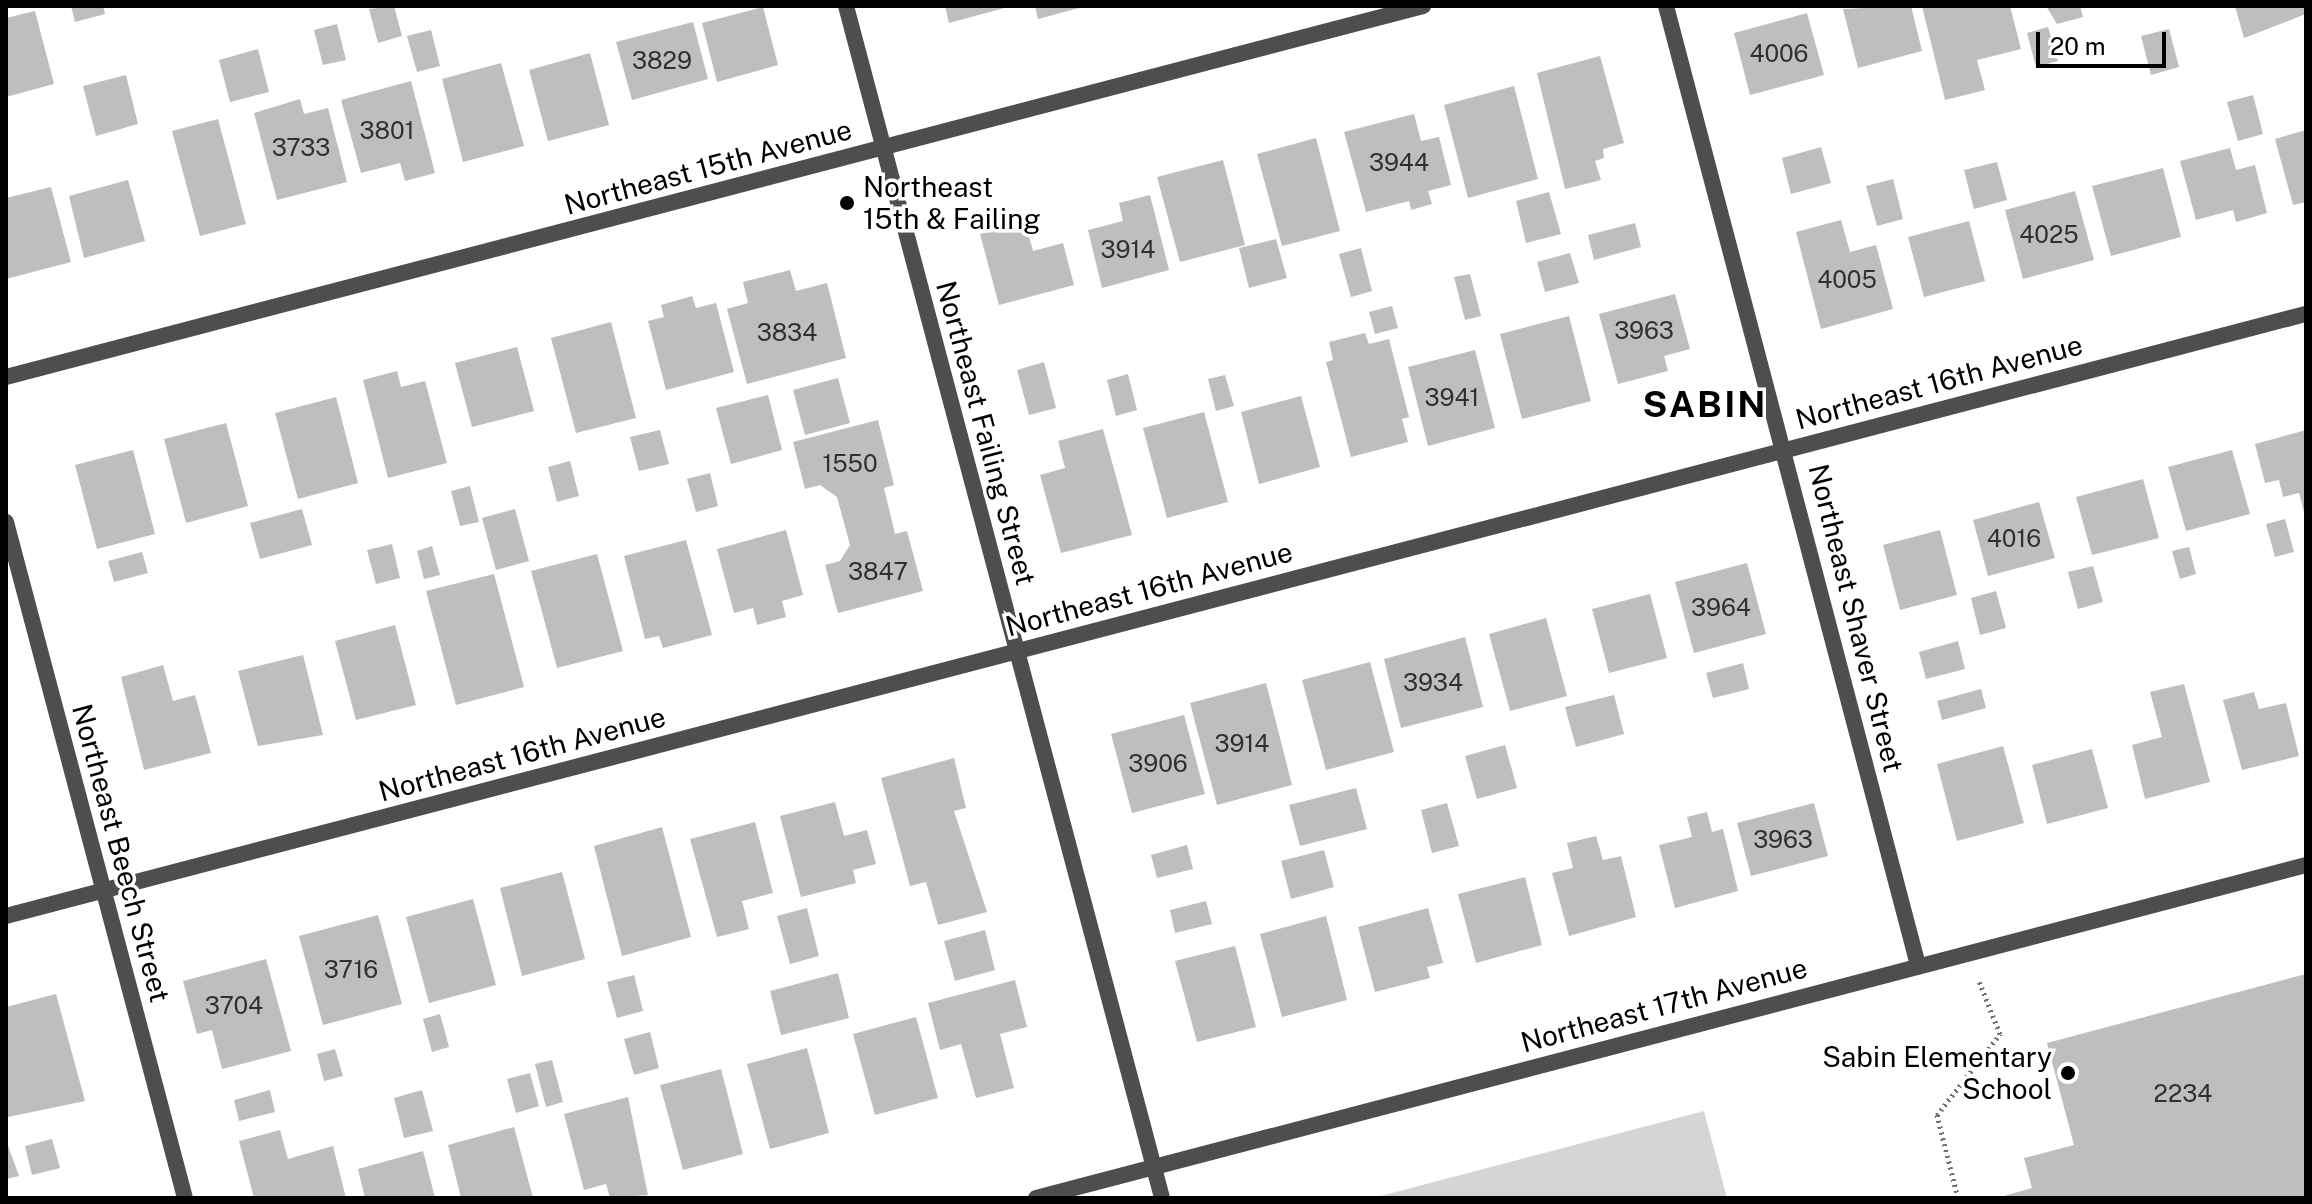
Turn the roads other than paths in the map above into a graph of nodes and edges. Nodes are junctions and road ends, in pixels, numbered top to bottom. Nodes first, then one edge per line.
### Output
1 (846, 6) edge
2 (1423, 6) edge
3 (1666, 6) edge
4 (883, 148) junction
5 (2306, 314) edge
6 (6, 377) edge
7 (1786, 449) junction
8 (6, 522) edge
9 (1017, 650) junction
10 (2306, 865) edge
11 (104, 891) junction
12 (6, 916) edge
13 (1918, 965) junction
14 (1154, 1167) junction
15 (185, 1198) edge
16 (1036, 1198) edge
17 (1162, 1198) edge

1 - 4 street, Northeast Failing Street
2 - 4 street, Northeast 15th Avenue
3 - 7 street, Northeast Shaver Street
4 - 6 street, Northeast 15th Avenue
4 - 9 street, Northeast Failing Street
5 - 7 street, Northeast 16th Avenue
7 - 9 street, Northeast 16th Avenue
7 - 13 street, Northeast Shaver Street
8 - 11 street, Northeast Beech Street
9 - 11 street, Northeast 16th Avenue
9 - 14 street, Northeast Failing Street
10 - 13 street, Northeast 17th Avenue
11 - 12 street, Northeast 16th Avenue
11 - 15 street, Northeast Beech Street
13 - 14 street, Northeast 17th Avenue
14 - 16 street, Northeast 17th Avenue
14 - 17 street, Northeast Failing Street

